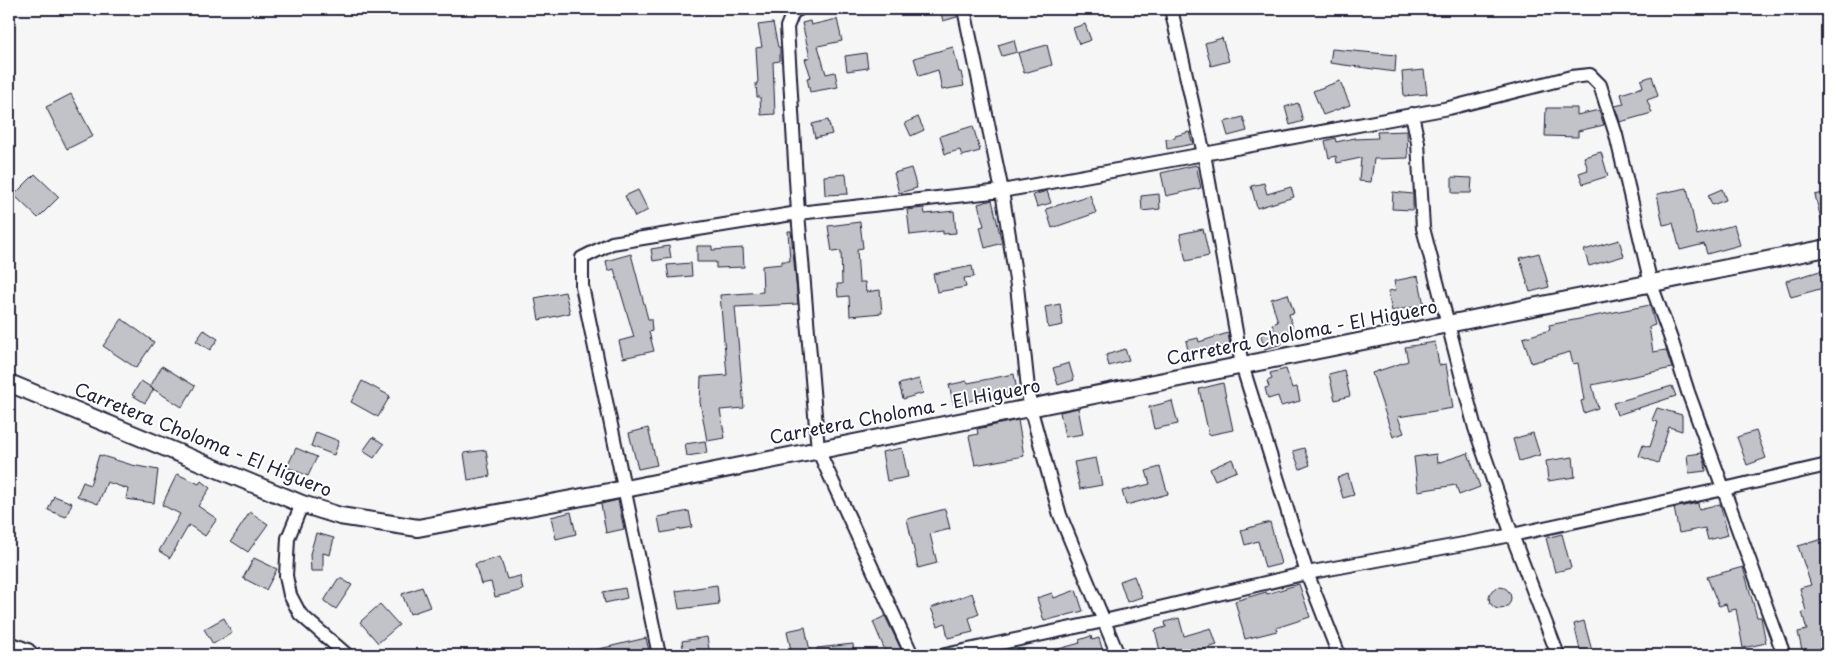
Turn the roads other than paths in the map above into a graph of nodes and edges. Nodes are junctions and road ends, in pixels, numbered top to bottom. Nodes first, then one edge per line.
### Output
1 (799, 9) edge
2 (964, 9) edge
3 (1171, 9) edge
4 (1412, 114) junction
5 (1204, 154) junction
6 (1002, 191) junction
7 (798, 213) junction
8 (1827, 248) edge
9 (1651, 284) junction
10 (1448, 324) junction
11 (1242, 365) junction
12 (9, 384) edge
13 (1030, 407) junction
14 (818, 450) junction
15 (1827, 465) edge
16 (625, 488) junction
17 (1724, 490) junction
18 (302, 504) junction
19 (1512, 535) junction
20 (1307, 573) junction
21 (1104, 621) junction
22 (9, 647) edge
23 (33, 655) edge
24 (347, 655) edge
25 (659, 655) edge
26 (912, 655) edge
27 (945, 655) edge
28 (1118, 655) edge
29 (1339, 655) edge
30 (1558, 655) edge
31 (1784, 655) edge

1 - 7 street
2 - 6 street
3 - 5 street
4 - 5 street
4 - 9 street
4 - 10 street
5 - 6 street
5 - 11 street
6 - 7 street
6 - 13 street
7 - 14 street
7 - 16 street
8 - 9 street, Carretera Choloma - El Higuero
9 - 10 street, Carretera Choloma - El Higuero
9 - 17 street
10 - 11 street, Carretera Choloma - El Higuero
10 - 19 street
11 - 13 street, Carretera Choloma - El Higuero
11 - 20 street
12 - 18 street, Carretera Choloma - El Higuero
13 - 14 street, Carretera Choloma - El Higuero
13 - 21 street
14 - 16 street, Carretera Choloma - El Higuero
14 - 26 street
15 - 17 street
16 - 18 street, Carretera Choloma - El Higuero
16 - 25 street
17 - 19 street
17 - 31 street
18 - 24 street
19 - 20 street
19 - 30 street
20 - 21 street
20 - 29 street
21 - 27 street
21 - 28 street
22 - 23 street

